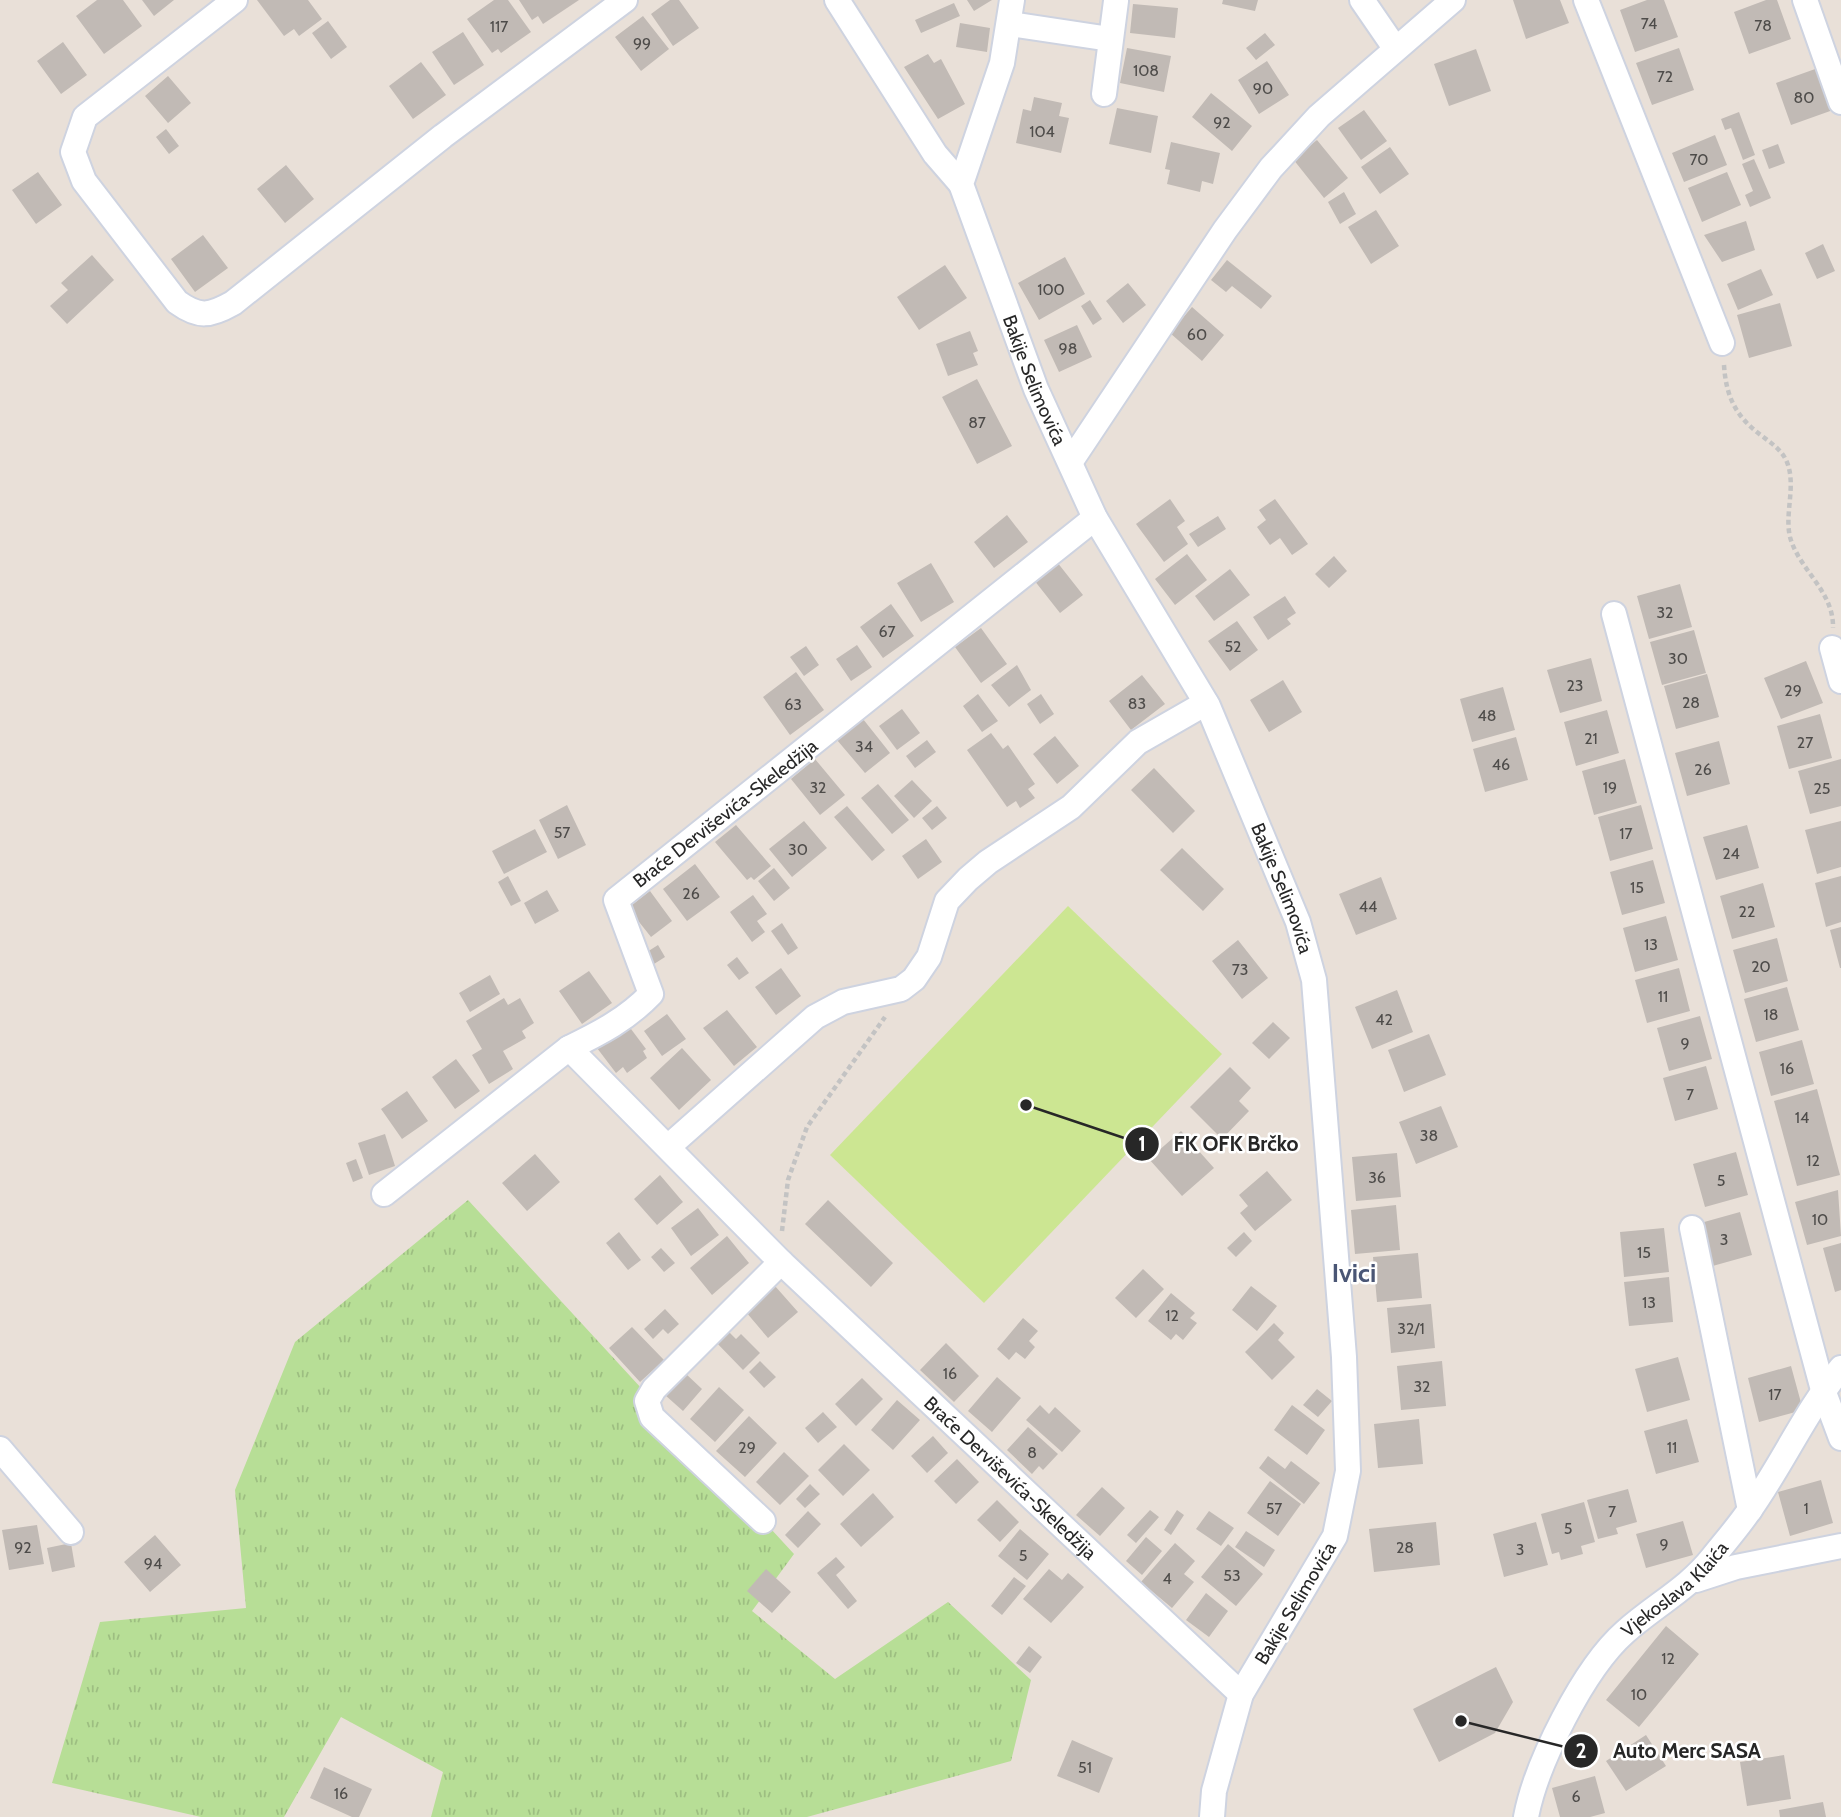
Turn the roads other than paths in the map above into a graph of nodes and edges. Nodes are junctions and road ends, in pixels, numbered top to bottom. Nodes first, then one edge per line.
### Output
1 (235, 0) edge
2 (625, 0) edge
3 (837, 0) edge
4 (1362, 0) edge
5 (1453, 0) edge
6 (1586, 0) edge
7 (1805, 0) edge
8 (1116, 1) edge
9 (1011, 12) edge
10 (1110, 39) junction
11 (1395, 48) junction
12 (1104, 94) dead end
13 (1841, 102) edge
14 (961, 184) junction
15 (1721, 343) road end
16 (1071, 461) junction
17 (1095, 517) junction
18 (1614, 614) dead end
19 (1832, 648) road end
20 (1841, 681) edge
21 (1206, 703) junction
22 (569, 1048) junction
23 (668, 1147) junction
24 (384, 1194) dead end
25 (1692, 1228) dead end
26 (781, 1262) junction
27 (1841, 1368) edge
28 (1824, 1390) junction
29 (1841, 1438) edge
30 (0, 1449) edge
31 (1750, 1510) junction
32 (763, 1521) dead end
33 (71, 1532) dead end
34 (1841, 1546) edge
35 (1696, 1580) junction
36 (1241, 1695) junction
37 (1212, 1817) edge
38 (1526, 1817) edge

1 - 2 street
3 - 14 street
4 - 11 street
5 - 11 street
6 - 15 street
7 - 13 street
8 - 10 street
9 - 10 street
9 - 14 street
10 - 12 street
11 - 16 street
14 - 16 street, Bakije Selimovića
16 - 17 street, Bakije Selimovića
17 - 21 street, Bakije Selimovića
17 - 22 street, Braće Derviševića-Skeledžija
18 - 28 street
19 - 20 street
21 - 23 street
21 - 36 street, Bakije Selimovića
22 - 23 street, Braće Derviševića-Skeledžija
22 - 24 street
23 - 26 street, Braće Derviševića-Skeledžija
25 - 31 street
26 - 32 street
26 - 36 street, Braće Derviševića-Skeledžija
27 - 28 street, Vjekoslava Klaića
28 - 29 street
28 - 31 street, Vjekoslava Klaića
30 - 33 street
31 - 35 street, Vjekoslava Klaića
34 - 35 street
35 - 38 street, Vjekoslava Klaića
36 - 37 street, Bakije Selimovića

